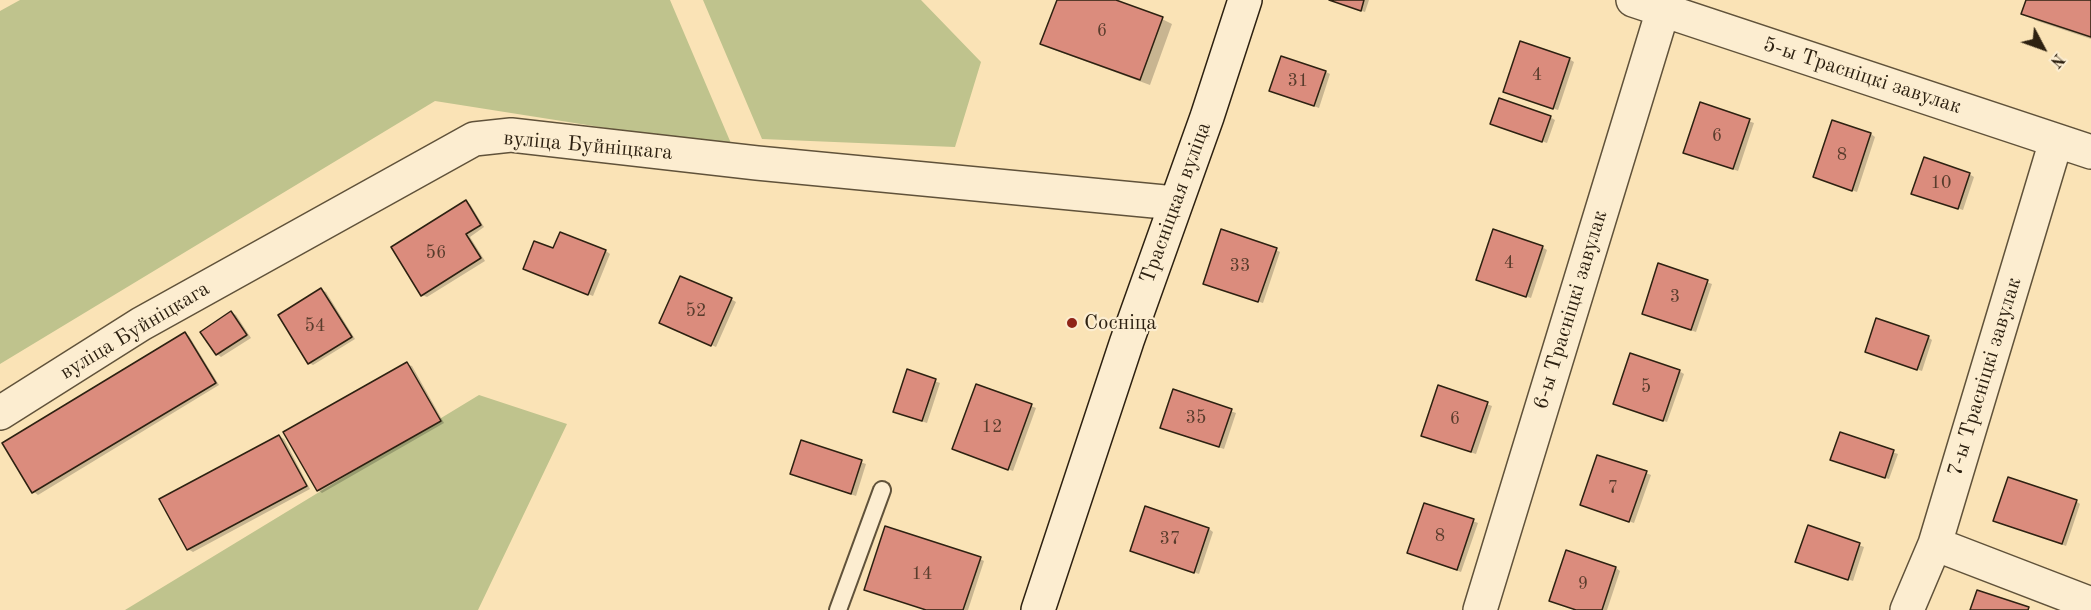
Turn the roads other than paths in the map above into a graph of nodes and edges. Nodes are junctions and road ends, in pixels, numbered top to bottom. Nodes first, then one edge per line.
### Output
1 (1245, 0) edge
2 (1654, 3) edge
3 (2056, 141) junction
4 (2091, 152) edge
5 (1175, 203) junction
6 (0, 413) edge
7 (882, 490) dead end
8 (1935, 544) junction
9 (2091, 604) edge
10 (838, 610) edge
11 (1038, 610) edge
12 (1480, 610) edge
13 (1907, 610) edge

1 - 5 street, Трасніцкая вуліца
2 - 3 street, 5-ы Трасніцкі завулак
2 - 12 street, 6-ы Трасніцкі завулак
3 - 4 street, 5-ы Трасніцкі завулак
3 - 8 street, 7-ы Трасніцкі завулак
5 - 6 street, вуліца Буйніцкага
5 - 11 street, Трасніцкая вуліца
7 - 10 lane
8 - 9 street
8 - 13 street, 7-ы Трасніцкі завулак

